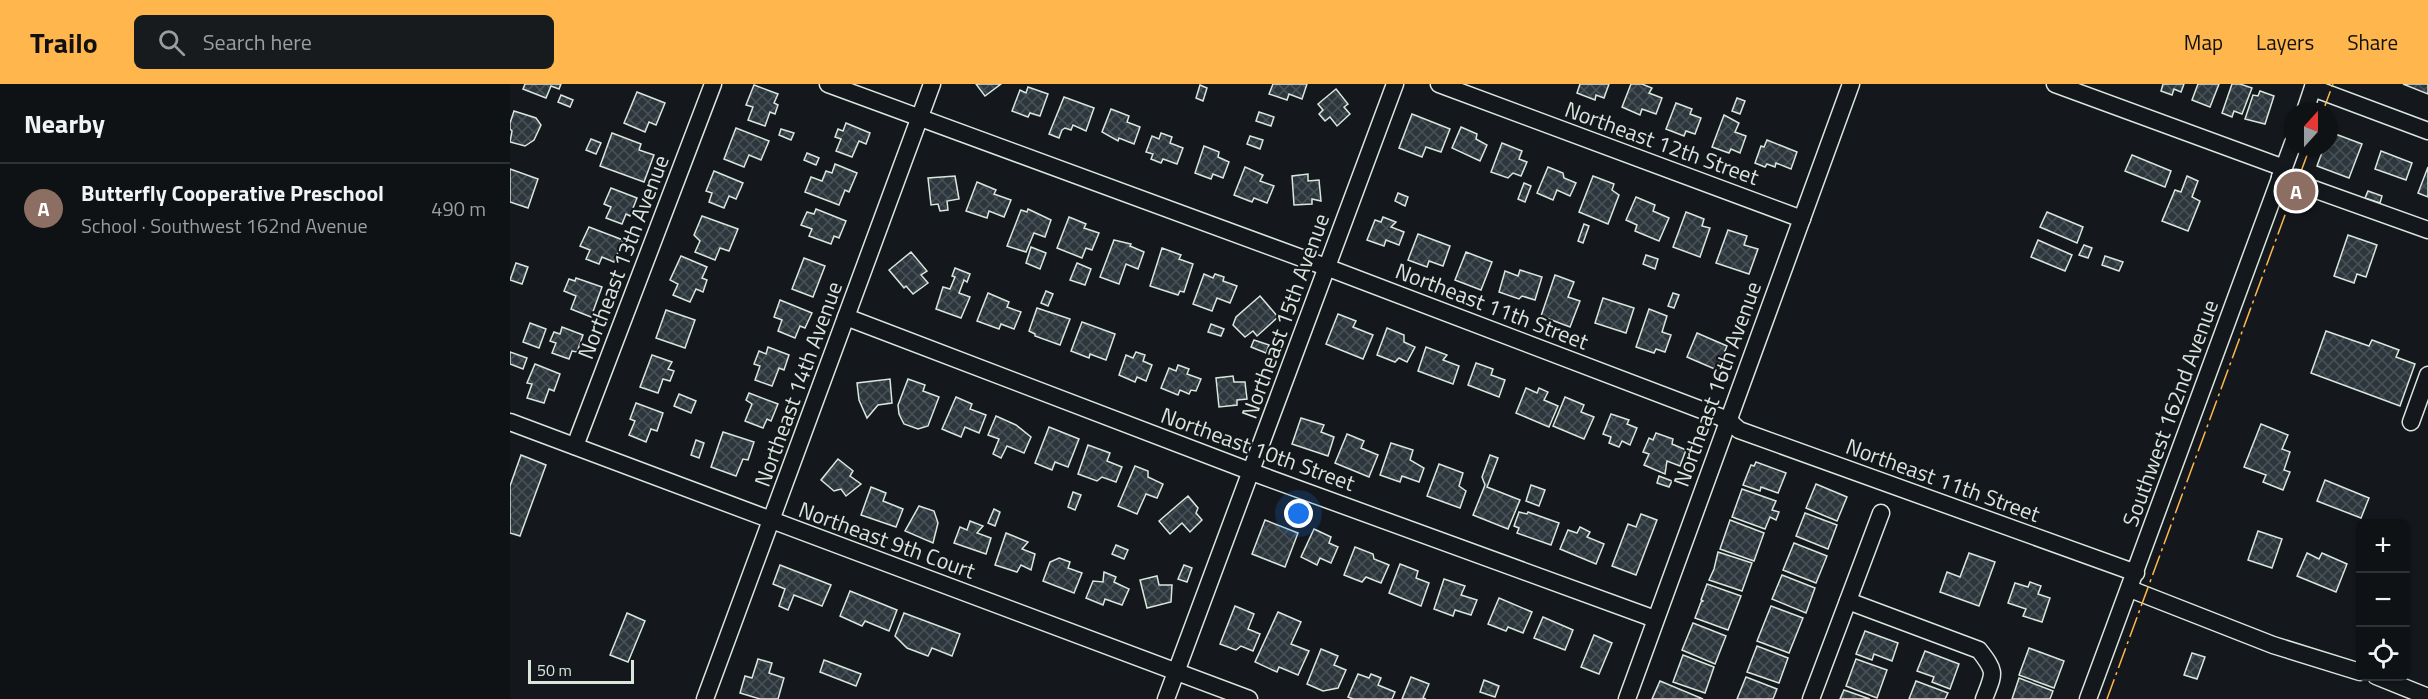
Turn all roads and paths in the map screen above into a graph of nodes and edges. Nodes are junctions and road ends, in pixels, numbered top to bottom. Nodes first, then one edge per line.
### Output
1 (713, 84) edge
2 (828, 84) edge
3 (932, 84) edge
4 (1395, 84) edge
5 (1439, 84) edge
6 (1851, 84) edge
7 (2055, 84) edge
8 (2314, 86) edge
9 (2308, 102) edge
10 (920, 117) junction
11 (2428, 132) edge
12 (2288, 156) edge
13 (2282, 172) junction
14 (1802, 219) junction
15 (2428, 230) edge
16 (1326, 267) junction
17 (846, 317) junction
18 (2428, 375) edge
19 (1728, 420) junction
20 (510, 422) edge
21 (2411, 422) dead end
22 (575, 446) junction
23 (1251, 472) junction
24 (1881, 513) dead end
25 (771, 521) junction
26 (2133, 581) junction
27 (1848, 601) junction
28 (1655, 618) junction
29 (2356, 670) edge
30 (1177, 672) junction
31 (2388, 681) edge
32 (2428, 697) edge
33 (705, 699) edge
34 (1166, 699) edge
35 (1249, 699) edge
36 (1627, 699) edge
37 (1811, 699) edge
38 (1984, 699) edge
39 (2088, 699) edge

1 - 22 street, Northeast 13th Avenue
2 - 10 street, Northeast 11th Street
3 - 10 street, Northeast 14th Avenue
4 - 16 street, Northeast 15th Avenue
5 - 14 street, Northeast 12th Street
6 - 14 street, Northeast 16th Avenue
7 - 13 street
8 - 9 street
8 - 11 street
10 - 16 street, Northeast 11th Street
10 - 17 street, Northeast 14th Avenue
12 - 13 street, Southwest 162nd Avenue
13 - 15 street
13 - 26 street, Southwest 162nd Avenue
14 - 19 street, Northeast 16th Avenue
16 - 19 street, Northeast 11th Street
16 - 23 street, Northeast 15th Avenue
17 - 23 street, Northeast 10th Street
17 - 25 street, Northeast 14th Avenue
18 - 21 street
19 - 26 street, Northeast 11th Street
19 - 28 street, Northeast 16th Avenue
20 - 22 street, Northeast 9th Court
22 - 25 street, Northeast 9th Court
23 - 28 street, Northeast 10th Street
23 - 30 street, Northeast 15th Avenue
24 - 27 street
25 - 30 street, Northeast 9th Court
25 - 33 street, Northeast 14th Avenue
26 - 29 street, Northeast 11th Street
26 - 39 street, Southwest 162nd Avenue
27 - 37 street
27 - 38 street
28 - 36 street, Northeast 16th Avenue
30 - 34 street, Northeast 15th Avenue
30 - 35 street, Northeast 9th Court
31 - 32 street

